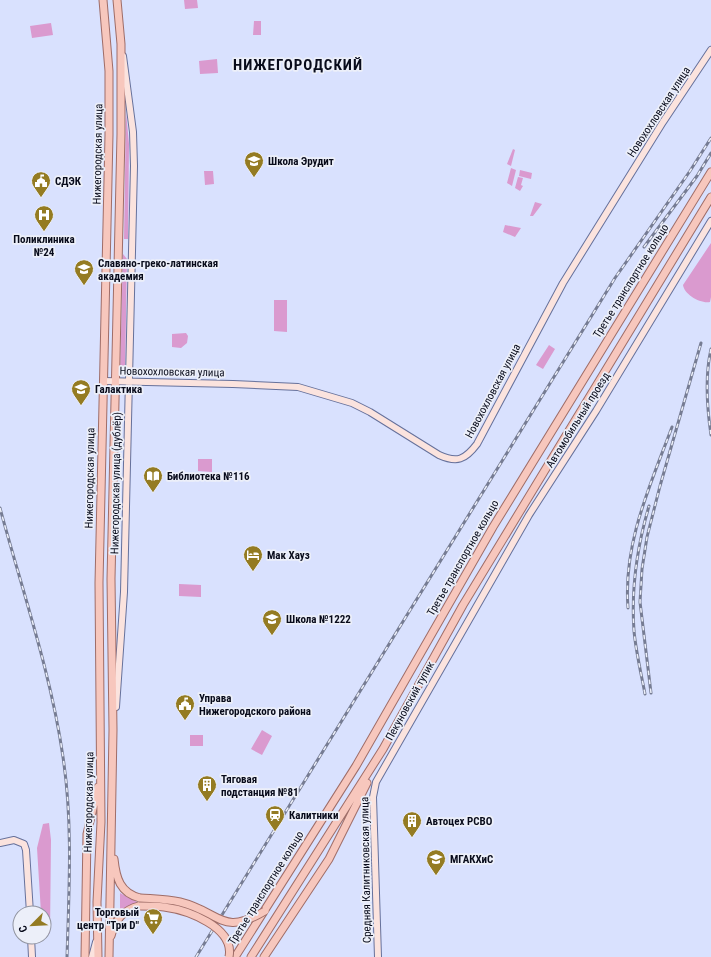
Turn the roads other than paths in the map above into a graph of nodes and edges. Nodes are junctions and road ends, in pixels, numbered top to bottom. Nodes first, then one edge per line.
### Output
1 (103, 0) edge
2 (116, 0) edge
3 (121, 44) junction
4 (711, 50) edge
5 (711, 172) edge
6 (711, 197) edge
7 (711, 221) edge
8 (104, 381) junction
9 (115, 382) junction
10 (128, 382) junction
11 (462, 630) joint
12 (114, 730) junction
13 (383, 749) junction
14 (101, 761) junction
15 (376, 782) joint
16 (111, 841) junction
17 (0, 843) edge
18 (29, 905) edge
19 (265, 911) junction
20 (97, 936) junction
21 (32, 945) joint
22 (108, 946) junction
23 (32, 957) edge
24 (37, 957) edge
25 (85, 957) edge
26 (92, 957) edge
27 (98, 957) edge
28 (109, 957) edge
29 (229, 957) edge
30 (235, 957) edge
31 (251, 957) edge
32 (264, 957) edge
33 (378, 957) edge

1 - 8 main road, Нижегородская улица
2 - 3 main road, Нижегородская улица
3 - 9 main road, Нижегородская улица
3 - 10 street, Нижегородская улица (дублёр)
4 - 10 street, Новохохловская улица
5 - 19 main road, Третье транспортное кольцо
6 - 13 main road
7 - 11 street, Автомобильный проезд
8 - 9 street, Новохохловская улица
8 - 14 main road, Нижегородская улица
9 - 10 street, Новохохловская улица
9 - 12 main road, Нижегородская улица
10 - 12 street, Нижегородская улица (дублёр)
11 - 15 street, Пекуновский тупик
12 - 16 main road, Нижегородская улица
13 - 31 main road
13 - 32 main road
14 - 20 main road, Нижегородская улица
14 - 25 main road
15 - 33 street, Средняя Калитниковская улица
16 - 19 main road, bridge
16 - 22 main road, Нижегородская улица
17 - 18 street
19 - 30 main road, Третье транспортное кольцо
20 - 26 street
20 - 27 main road, Нижегородская улица
21 - 23 street
21 - 24 street
22 - 28 main road, Нижегородская улица
22 - 29 main road, bridge

